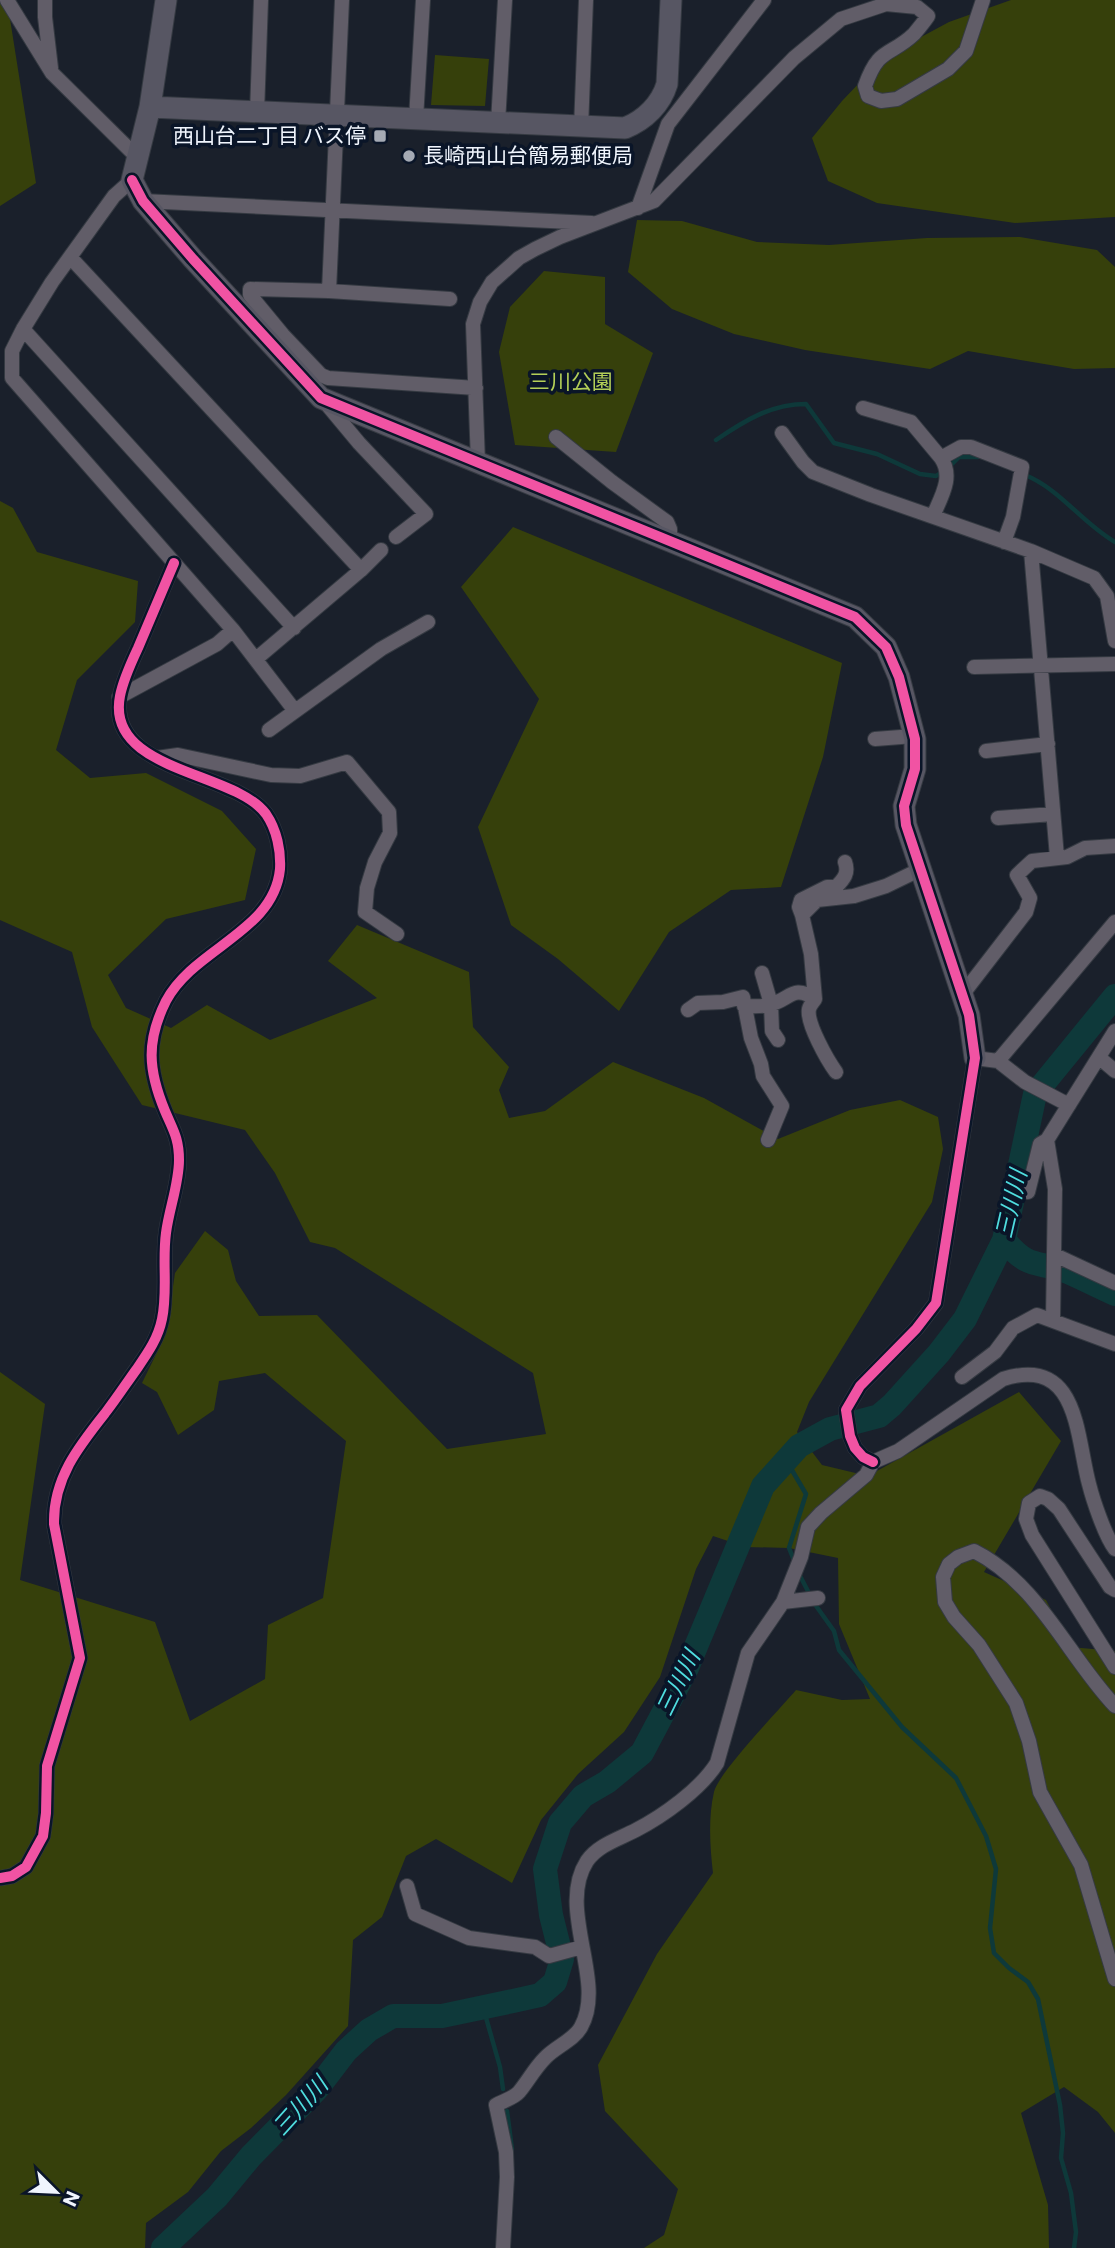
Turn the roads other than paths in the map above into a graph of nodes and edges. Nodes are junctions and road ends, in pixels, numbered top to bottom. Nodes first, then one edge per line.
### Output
1 (7, 0) edge
2 (45, 0) edge
3 (166, 0) edge
4 (261, 0) edge
5 (342, 0) edge
6 (424, 0) edge
7 (505, 0) edge
8 (586, 0) edge
9 (671, 0) edge
10 (983, 0) edge
11 (760, 2) edge
12 (52, 73) junction
13 (150, 107) junction
14 (653, 109) junction
15 (257, 113) junction
16 (336, 117) junction
17 (416, 119) junction
18 (498, 124) junction
19 (668, 124) junction
20 (581, 128) junction
21 (137, 157) junction
22 (132, 180) junction
23 (143, 201) junction
24 (638, 208) junction
25 (332, 209) junction
26 (597, 223) junction
27 (71, 258) junction
28 (329, 291) junction
29 (450, 299) dead end
30 (23, 329) junction
31 (476, 388) junction
32 (321, 398) junction
33 (863, 408) dead end
34 (782, 433) dead end
35 (556, 437) dead end
36 (478, 463) junction
37 (945, 467) junction
38 (933, 516) junction
39 (396, 537) dead end
40 (670, 541) junction
41 (1004, 542) junction
42 (381, 550) dead end
43 (1031, 551) junction
44 (174, 563) junction
45 (361, 570) junction
46 (428, 622) dead end
47 (294, 628) junction
48 (233, 630) junction
49 (1115, 641) edge
50 (256, 659) junction
51 (1042, 664) junction
52 (1115, 664) edge
53 (974, 667) dead end
54 (119, 697) junction
55 (295, 711) junction
56 (269, 730) dead end
57 (914, 736) junction
58 (875, 739) dead end
59 (1048, 744) junction
60 (986, 751) dead end
61 (155, 758) junction
62 (1053, 814) junction
63 (998, 818) dead end
64 (1115, 846) edge
65 (1057, 857) junction
66 (845, 862) dead end
67 (919, 870) junction
68 (802, 915) junction
69 (1115, 922) edge
70 (397, 934) dead end
71 (761, 973) dead end
72 (962, 995) junction
73 (815, 999) junction
74 (771, 1004) junction
75 (744, 1006) junction
76 (688, 1010) dead end
77 (1115, 1031) edge
78 (778, 1040) dead end
79 (1115, 1052) edge
80 (975, 1058) junction
81 (998, 1061) junction
82 (1097, 1063) junction
83 (836, 1072) dead end
84 (1115, 1072) edge
85 (1069, 1105) junction
86 (768, 1140) dead end
87 (1047, 1140) junction
88 (1028, 1192) dead end
89 (1055, 1258) junction
90 (1115, 1283) edge
91 (1053, 1320) junction
92 (1115, 1344) edge
93 (962, 1377) dead end
94 (873, 1462) junction
95 (1115, 1549) edge
96 (1115, 1590) edge
97 (818, 1598) dead end
98 (783, 1602) junction
99 (1115, 1667) edge
100 (1115, 1706) edge
101 (0, 1878) edge
102 (407, 1886) dead end
103 (578, 1948) junction
104 (1115, 1979) edge
105 (503, 2248) edge

1 - 12 street
2 - 12 street
3 - 13 street
4 - 15 street
5 - 16 street
6 - 17 street
7 - 18 street
8 - 20 street
9 - 14 street
10 - 24 street
11 - 19 street
12 - 21 street
13 - 15 street
13 - 21 street
14 - 19 street
14 - 20 street
15 - 16 street
16 - 17 street
16 - 25 street
17 - 18 street
18 - 20 street
19 - 24 street
21 - 22 street
22 - 23 street
22 - 27 street
23 - 25 street
23 - 32 street
24 - 26 street
25 - 26 street
25 - 28 street
26 - 31 street
27 - 30 street
27 - 45 street
28 - 29 street
28 - 31 street
30 - 44 street
30 - 47 street
31 - 36 street
32 - 36 street
32 - 39 street
33 - 37 street
34 - 38 street
35 - 40 street
36 - 40 street
37 - 38 street
37 - 41 street
38 - 41 street
40 - 57 street
41 - 43 street
42 - 45 street
43 - 49 street
43 - 51 street
44 - 48 street
44 - 54 street
45 - 47 street
46 - 55 street
47 - 50 street
48 - 50 street
48 - 54 street
50 - 55 street
51 - 52 street
51 - 53 street
51 - 59 street
54 - 61 street
55 - 56 street
57 - 58 street
57 - 67 street
59 - 60 street
59 - 62 street
61 - 70 street
61 - 101 street
62 - 63 street
62 - 65 street
64 - 65 street
65 - 72 street
66 - 68 street
67 - 68 street
67 - 72 street
68 - 73 street
69 - 81 street
71 - 74 street
72 - 80 street
73 - 74 street
73 - 83 street
74 - 75 street
74 - 78 street
75 - 76 street
75 - 86 street
77 - 82 street
79 - 82 street
80 - 81 street
80 - 94 street
81 - 85 street
82 - 84 street
82 - 85 street
85 - 87 street
87 - 88 street
87 - 89 street
89 - 90 street
89 - 91 street
91 - 92 street
91 - 93 street
94 - 95 street
94 - 98 street
96 - 99 street
97 - 98 street
98 - 103 street
100 - 104 street
102 - 103 street
103 - 105 street

